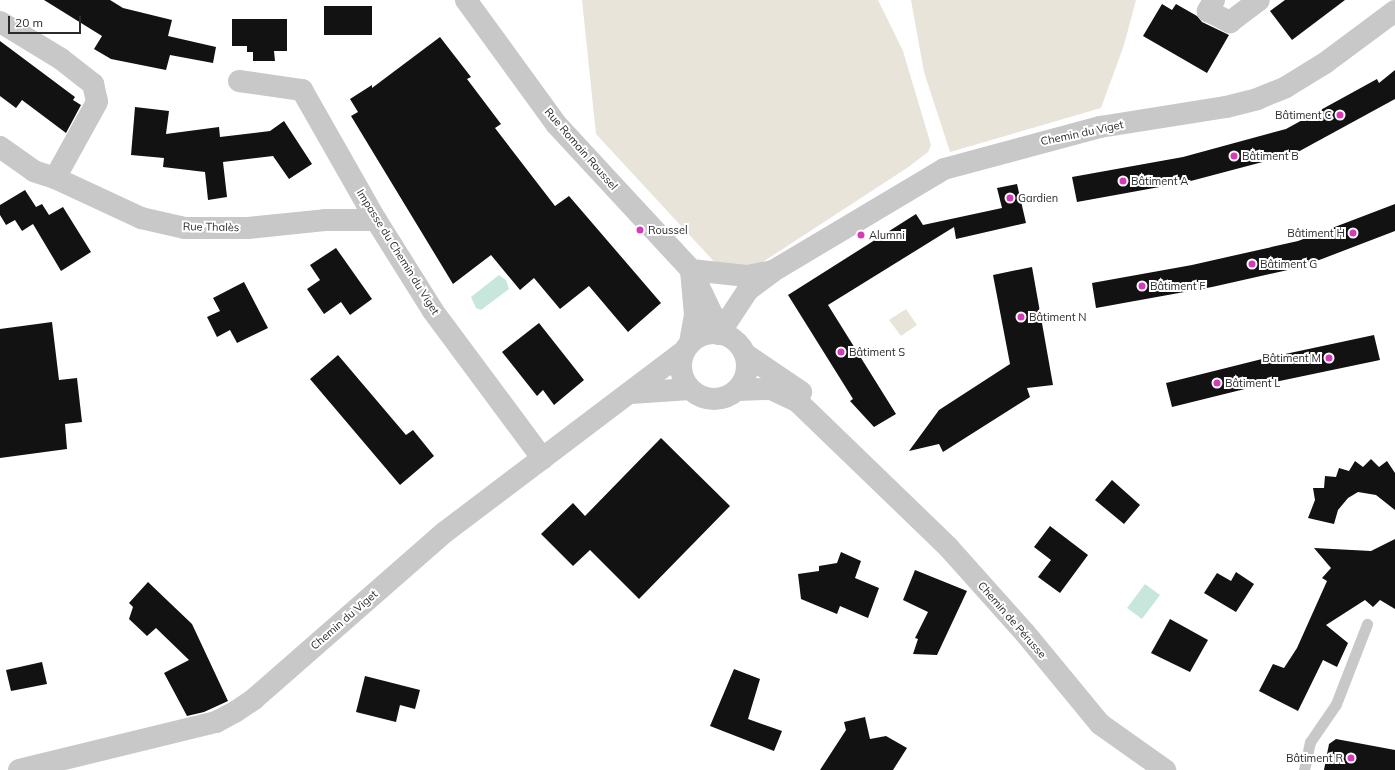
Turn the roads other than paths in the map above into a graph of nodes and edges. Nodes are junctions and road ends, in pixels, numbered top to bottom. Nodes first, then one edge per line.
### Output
1 (466, 0) edge
2 (1214, 0) edge
3 (1259, 0) edge
4 (1395, 12) edge
5 (0, 22) edge
6 (239, 82) dead end
7 (0, 147) edge
8 (55, 178) junction
9 (376, 220) junction
10 (691, 270) junction
11 (773, 271) junction
12 (729, 341) junction
13 (687, 347) junction
14 (690, 389) junction
15 (737, 390) junction
16 (631, 393) junction
17 (543, 459) junction
18 (864, 464) junction
19 (1367, 624) dead end
20 (19, 770) edge
21 (1164, 770) edge
22 (1304, 770) edge

1 - 10 street, Rue Romain Roussel
2 - 3 street
4 - 11 street, Chemin du Viget
5 - 8 street
6 - 9 street, Impasse du Chemin du Viget
7 - 8 street, Rue Thalès
8 - 9 street, Rue Thalès
9 - 17 street, Impasse du Chemin du Viget
10 - 11 street
10 - 12 street, Rue Romain Roussel
10 - 13 street
11 - 12 street
12 - 13 street
12 - 15 street
12 - 18 street, Chemin de Pérusse
13 - 14 street
13 - 16 street, Chemin du Viget
14 - 15 street
14 - 16 street
15 - 18 street, Chemin de Pérusse
16 - 17 street, Chemin du Viget
17 - 20 street, Chemin du Viget
18 - 21 street, Chemin de Pérusse
19 - 22 lane

